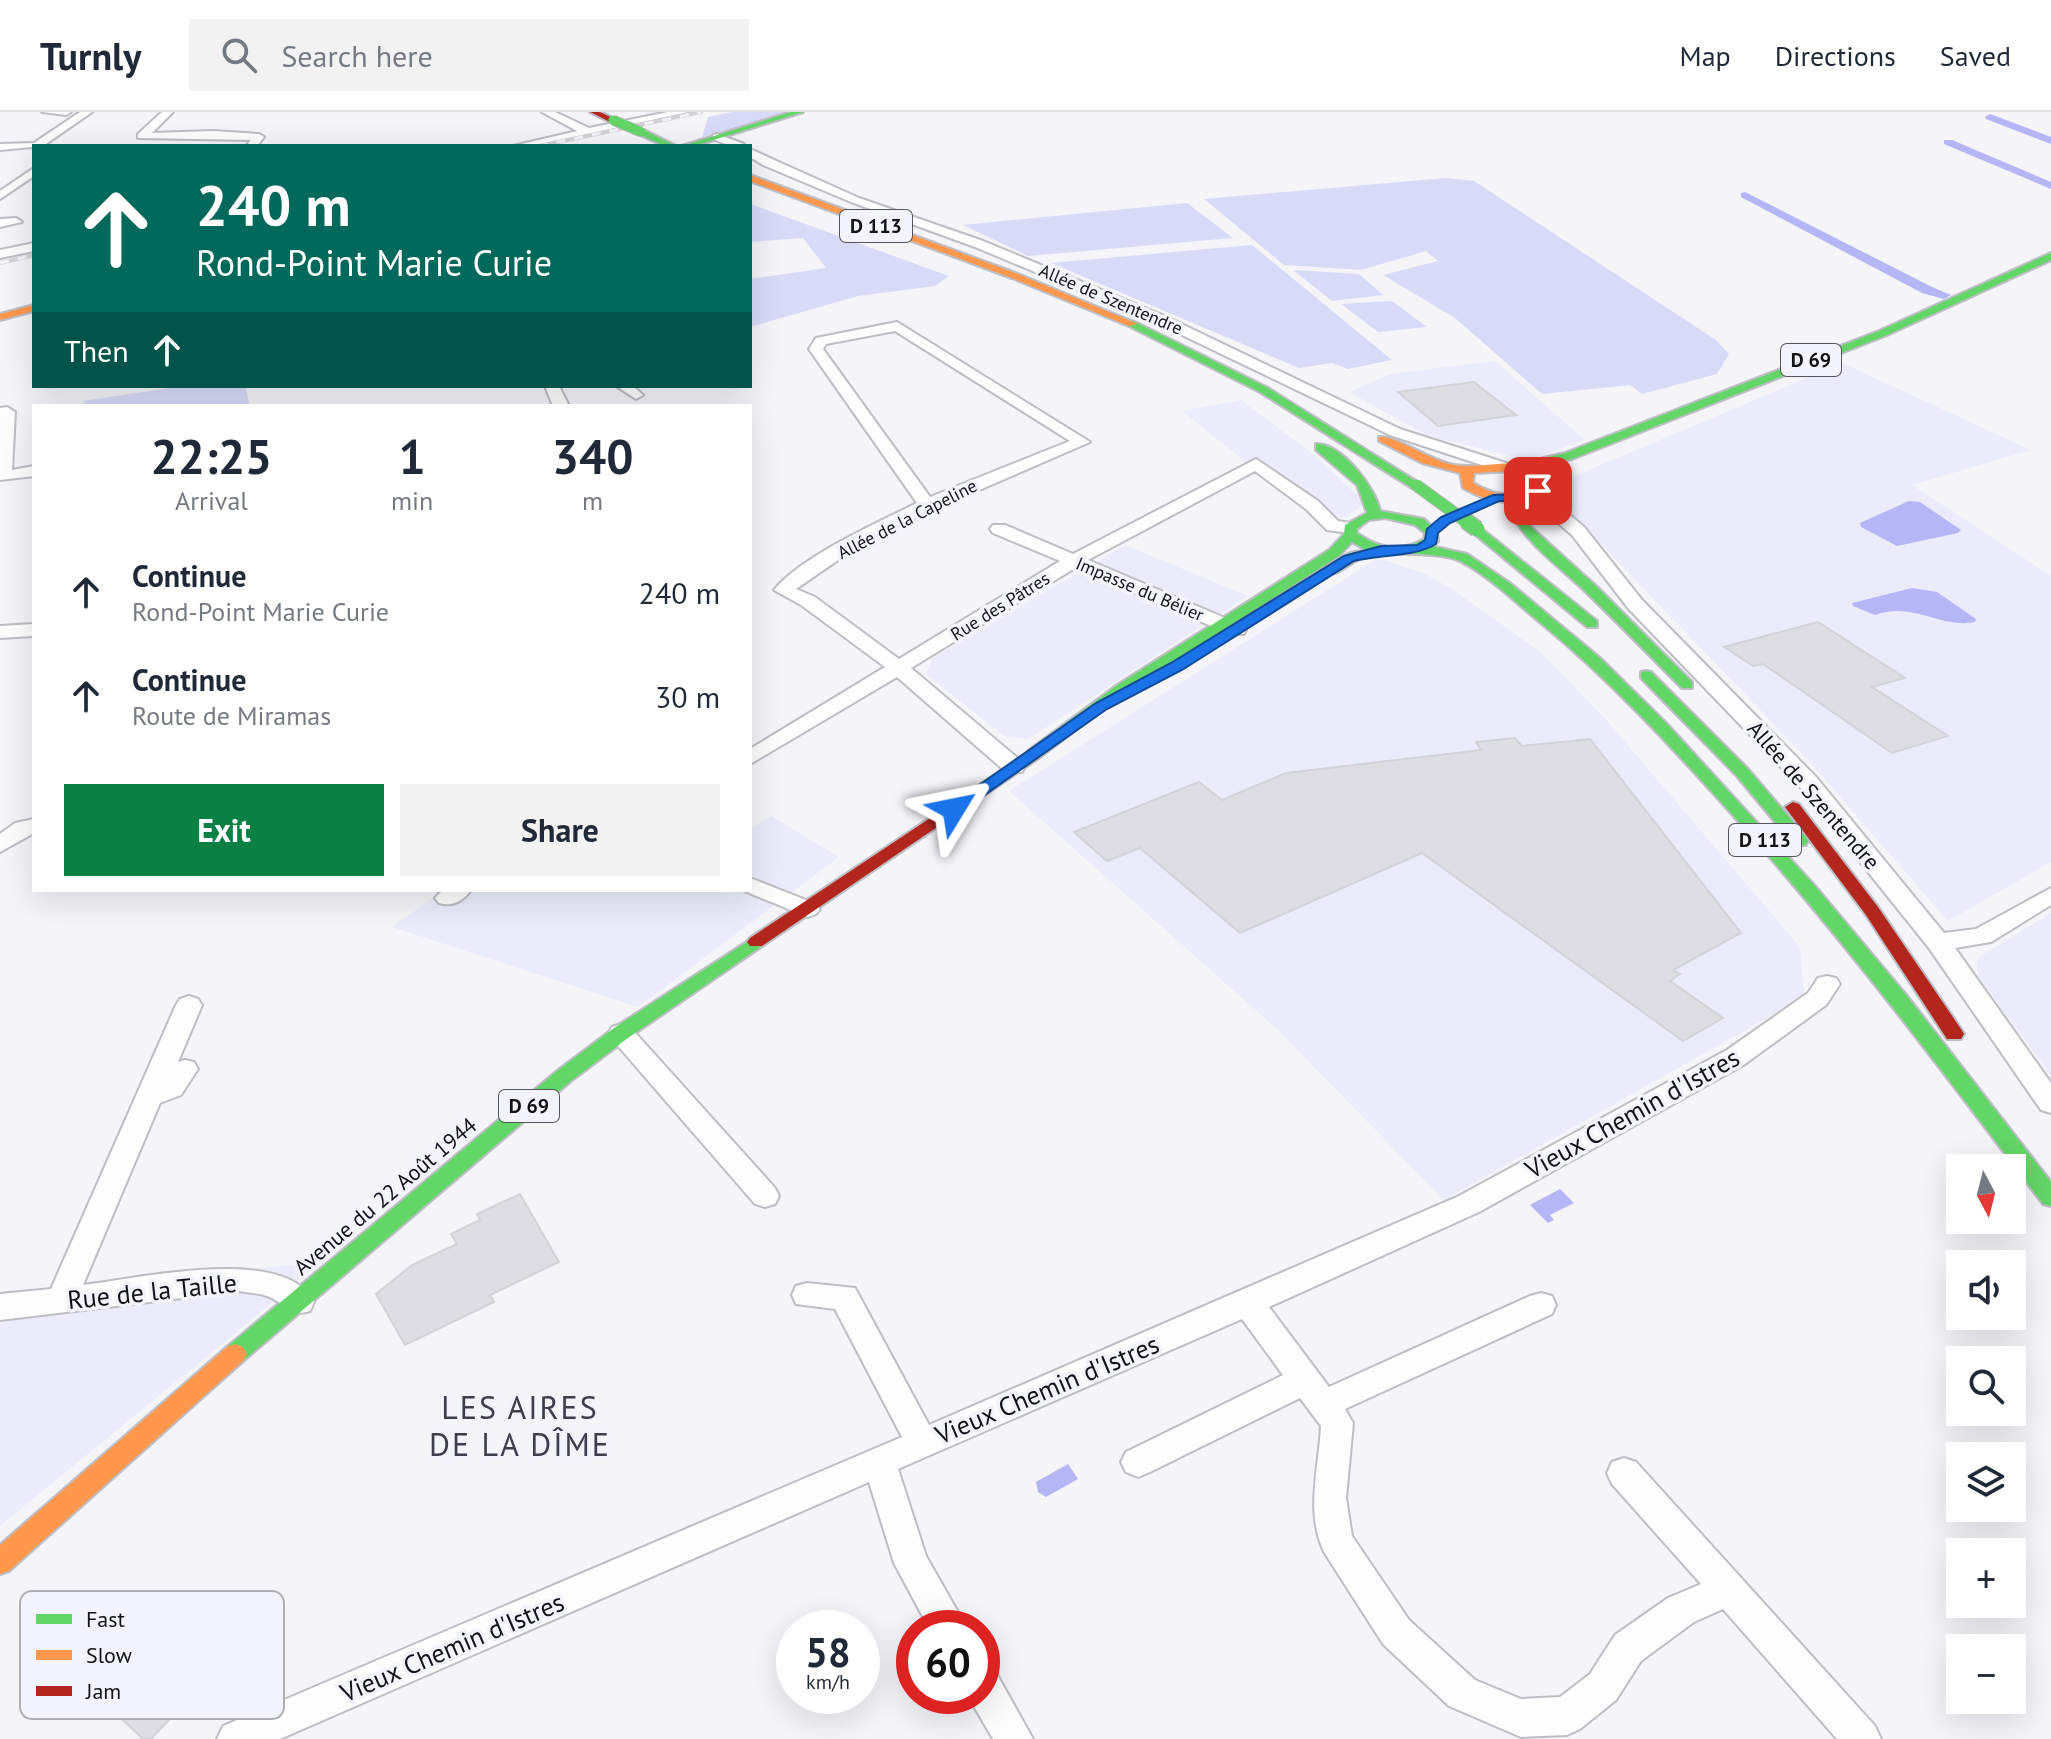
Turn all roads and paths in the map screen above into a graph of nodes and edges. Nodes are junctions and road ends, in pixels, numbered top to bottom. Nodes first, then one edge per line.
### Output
1 (47, 112) edge
2 (66, 112) edge
3 (87, 112) edge
4 (168, 112) edge
5 (547, 112) edge
6 (594, 112) edge
7 (683, 112) edge
8 (799, 112) edge
9 (620, 116) edge
10 (643, 126) junction
11 (588, 132) junction
12 (717, 137) junction
13 (38, 144) edge
14 (253, 144) edge
15 (528, 144) edge
16 (669, 144) edge
17 (693, 144) edge
18 (735, 144) edge
19 (32, 146) edge
20 (0, 147) edge
21 (32, 148) edge
22 (752, 153) edge
23 (23, 155) dead end
24 (32, 172) edge
25 (752, 179) edge
26 (0, 196) edge
27 (16, 222) dead end
28 (0, 223) edge
29 (32, 247) edge
30 (0, 254) edge
31 (2051, 256) edge
32 (1032, 285) junction
33 (32, 309) edge
34 (1101, 310) junction
35 (0, 317) edge
36 (626, 388) edge
37 (636, 395) dead end
38 (0, 413) edge
39 (1568, 456) junction
40 (1507, 466) junction
41 (1470, 469) junction
42 (32, 471) edge
43 (914, 490) junction
44 (1542, 493) junction
45 (949, 494) junction
46 (1509, 498) junction
47 (928, 505) junction
48 (1374, 515) junction
49 (1397, 515) junction
50 (999, 529) dead end
51 (1351, 532) junction
52 (1431, 532) junction
53 (1421, 548) junction
54 (1381, 550) junction
55 (1073, 561) junction
56 (1267, 602) junction
57 (1229, 626) junction
58 (32, 630) edge
59 (0, 632) edge
60 (1605, 636) dead end
61 (1628, 658) dead end
62 (899, 668) junction
63 (1696, 695) dead end
64 (1743, 747) dead end
65 (752, 757) edge
66 (1014, 767) junction
67 (32, 826) edge
68 (0, 845) edge
69 (752, 886) edge
70 (2051, 895) edge
71 (808, 909) junction
72 (1938, 942) junction
73 (1827, 984) dead end
74 (189, 1005) dead end
75 (621, 1033) junction
76 (185, 1069) dead end
77 (149, 1097) junction
78 (2051, 1103) edge
79 (765, 1196) dead end
80 (2051, 1198) edge
81 (807, 1295) dead end
82 (61, 1300) junction
83 (299, 1302) junction
84 (1248, 1303) junction
85 (1541, 1305) dead end
86 (0, 1307) edge
87 (1314, 1392) junction
88 (922, 1443) junction
89 (879, 1462) junction
90 (1138, 1462) dead end
91 (1624, 1473) dead end
92 (0, 1562) edge
93 (1727, 1590) junction
94 (938, 1610) edge
95 (999, 1714) edge
96 (284, 1718) edge
97 (282, 1719) edge
98 (1520, 1729) edge
99 (236, 1739) edge
100 (1014, 1739) edge
101 (1862, 1739) edge

1 - 2 street
3 - 13 street
4 - 14 street
5 - 11 street
6 - 9 main road
7 - 10 street
8 - 12 main road
9 - 10 main road, bridge
10 - 11 street
10 - 16 main road
11 - 15 street
12 - 17 main road
12 - 18 street
19 - 20 street
21 - 23 street
22 - 41 street, Allée de Szentendre
24 - 26 street
25 - 32 main road, D 113
27 - 28 street
29 - 30 street
31 - 39 main road, D 69
32 - 34 main road, D 113
32 - 48 main road
33 - 35 main road
34 - 41 main road
34 - 60 main road, D 113, bridge
36 - 37 street
38 - 42 street
39 - 40 main road, D 69
39 - 44 main road, D 69
40 - 41 main road
40 - 44 main road
41 - 46 main road
41 - 49 main road
43 - 45 street
43 - 45 street, Allée de la Capeline
43 - 47 street
44 - 46 main road
44 - 72 street, Allée de Szentendre
45 - 47 street, Allée de la Capeline
46 - 52 main road
46 - 63 main road
47 - 62 street, Allée de la Capeline
48 - 49 main road
48 - 51 main road, Avenue du 22 Août 1944
49 - 52 main road
50 - 55 street, Impasse du Bélier
51 - 54 main road
51 - 55 street, Rue des Pâtres
51 - 56 main road, Avenue du 22 Août 1944 / D 69
52 - 53 main road
53 - 54 main road, Avenue du 22 Août 1944
53 - 80 main road, D 113
54 - 56 main road, Avenue du 22 Août 1944 / D 69
55 - 57 street, Impasse du Bélier
55 - 62 street, Rue des Pâtres
56 - 57 main road, Avenue du 22 Août 1944 / D 69
57 - 66 main road, Avenue du 22 Août 1944 / D 69
58 - 59 street
61 - 64 main road, D 113
62 - 65 street, Rue des Pâtres
62 - 66 street
66 - 71 main road, Avenue du 22 Août 1944 / D 69
67 - 68 street
69 - 71 street
70 - 72 street
71 - 75 main road, Avenue du 22 Août 1944 / D 69
72 - 78 street, Allée de Szentendre
73 - 84 street, Vieux Chemin d'Istres
74 - 77 street
75 - 79 street
75 - 83 main road, Avenue du 22 Août 1944 / D 69
76 - 77 street
77 - 82 street
81 - 88 street
82 - 83 street, Rue de la Taille
82 - 86 street, Rue de la Taille
83 - 92 main road, Avenue du 22 Août 1944 / D 69
84 - 87 street
84 - 88 street, Vieux Chemin d'Istres
85 - 87 street
87 - 90 street
87 - 98 street
88 - 89 street, Vieux Chemin d'Istres
89 - 94 street
89 - 96 street, Vieux Chemin d'Istres
91 - 93 street
93 - 98 street
93 - 101 street
95 - 100 street
97 - 99 street, Vieux Chemin d'Istres

